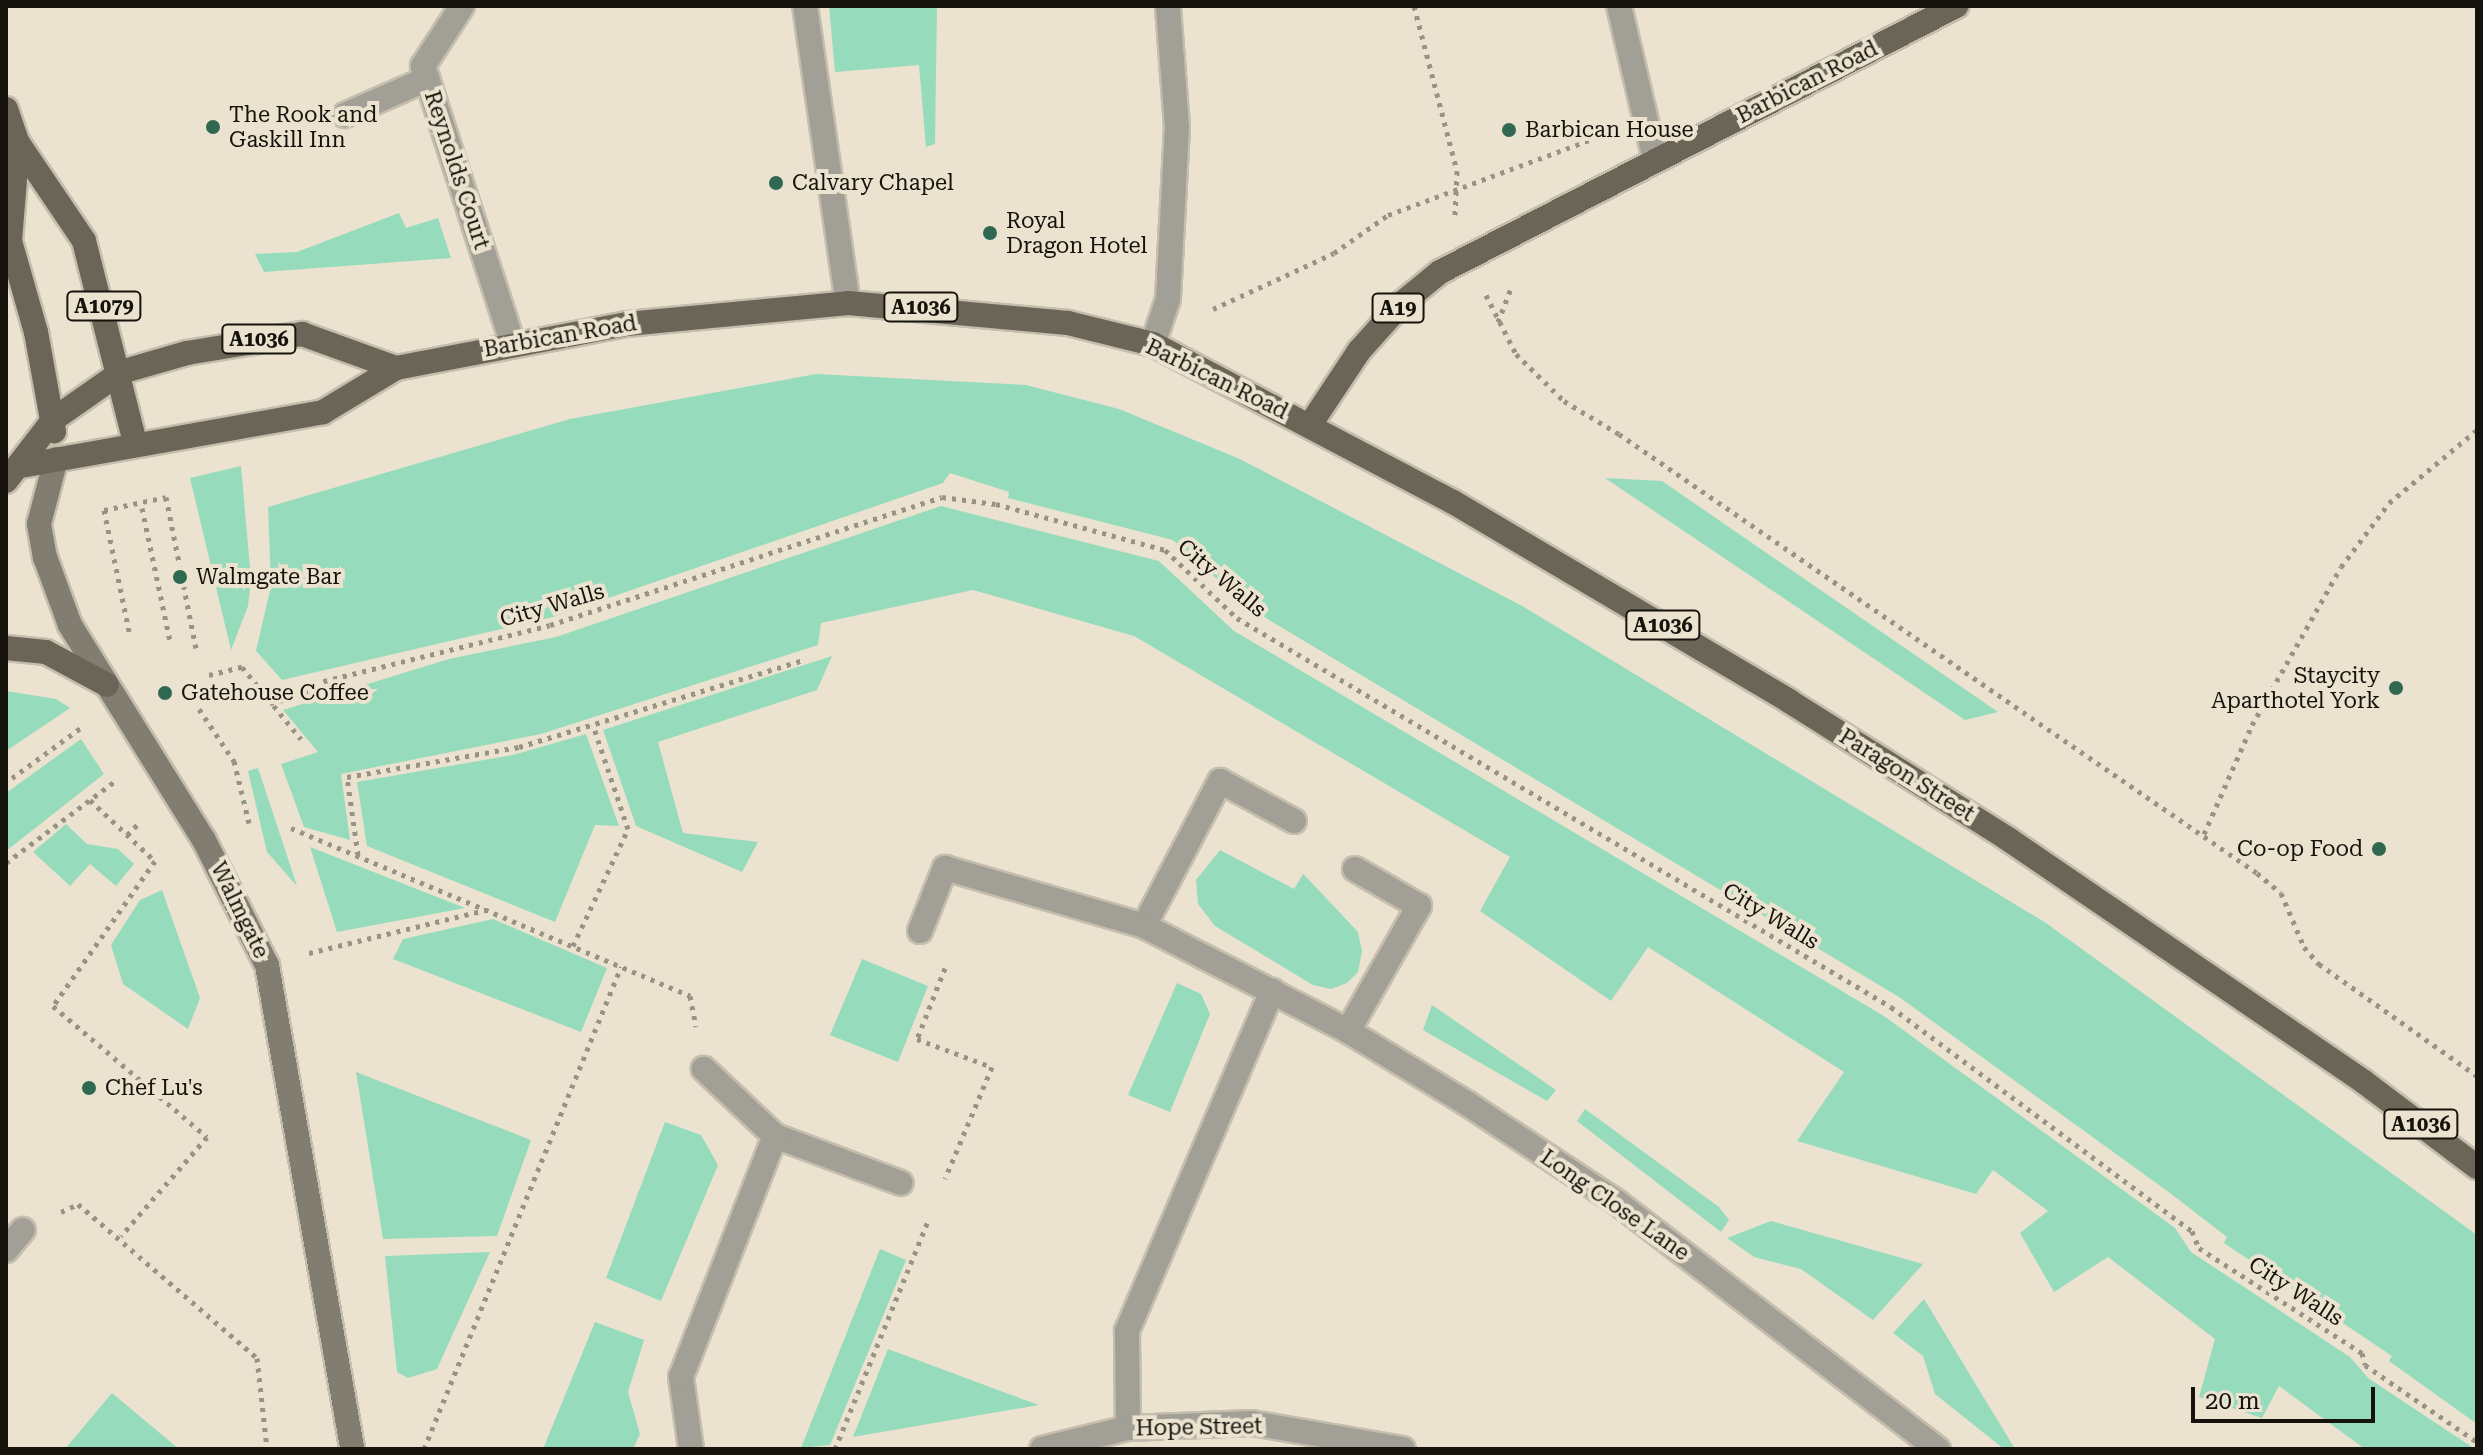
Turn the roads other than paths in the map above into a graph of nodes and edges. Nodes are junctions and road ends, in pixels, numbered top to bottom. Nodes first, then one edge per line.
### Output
1 (462, 6) edge
2 (805, 6) edge
3 (1168, 6) edge
4 (1619, 6) edge
5 (1956, 6) edge
6 (427, 79) junction
7 (7, 115) edge
8 (345, 115) dead end
9 (18, 143) junction
10 (1655, 159) junction
11 (848, 303) junction
12 (512, 342) junction
13 (1153, 344) junction
14 (396, 368) junction
15 (121, 372) junction
16 (54, 419) junction
17 (1310, 425) junction
18 (135, 443) junction
19 (56, 459) junction
20 (13, 473) edge
21 (6, 648) edge
22 (107, 685) junction
23 (1294, 821) dead end
24 (1355, 869) dead end
25 (1144, 926) junction
26 (920, 931) road end
27 (1272, 991) junction
28 (1348, 1031) junction
29 (704, 1069) road end
30 (775, 1136) junction
31 (2477, 1167) edge
32 (901, 1183) road end
33 (23, 1230) road end
34 (6, 1250) edge
35 (1128, 1428) junction
36 (352, 1449) edge
37 (691, 1449) edge
38 (1042, 1449) edge
39 (1403, 1449) edge
40 (1938, 1449) edge

1 - 6 street, Reynolds Court
2 - 11 street
3 - 13 street
4 - 10 street
5 - 10 main road, Barbican Road / A19
6 - 8 street
6 - 12 street, Reynolds Court
7 - 9 main road, A1079
9 - 15 main road, A1079
9 - 16 main road, A1079
10 - 17 main road, Barbican Road / A19
11 - 12 main road, Barbican Road / A1036
11 - 13 main road, Barbican Road / A1036
12 - 14 main road, Barbican Road / A1036
13 - 17 main road, Barbican Road / A1036
14 - 15 main road, A1036
14 - 18 main road, Barbican Road / A1036
15 - 16 main road, A1036
15 - 18 main road, A1079
16 - 19 main road, A1079
16 - 20 main road, A1036
17 - 31 main road, Paragon Street / A1036
18 - 19 main road, Barbican Road / A1036
19 - 20 main road, A1036
19 - 22 street, Walmgate
21 - 22 main road
22 - 36 street, Walmgate
23 - 25 street
24 - 28 street
25 - 26 street, Long Close Lane
25 - 27 street, Long Close Lane
27 - 28 street, Long Close Lane
27 - 35 street
28 - 40 street, Long Close Lane
29 - 30 street
30 - 32 street
30 - 37 street
33 - 34 street
35 - 38 street, Hope Street
35 - 39 street, Hope Street

